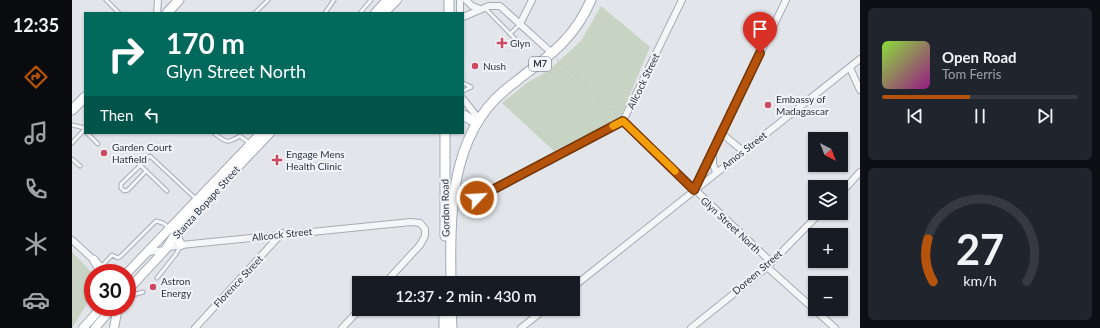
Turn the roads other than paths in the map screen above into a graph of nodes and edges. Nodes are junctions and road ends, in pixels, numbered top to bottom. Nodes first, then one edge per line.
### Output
1 (106, 0) edge
2 (158, 0) edge
3 (179, 0) edge
4 (268, 0) edge
5 (333, 0) edge
6 (369, 0) edge
7 (387, 0) edge
8 (397, 0) edge
9 (449, 0) edge
10 (460, 0) edge
11 (466, 0) edge
12 (532, 0) edge
13 (591, 0) edge
14 (682, 0) edge
15 (786, 0) edge
16 (482, 8) junction
17 (118, 12) edge
18 (157, 12) edge
19 (170, 12) edge
20 (256, 12) edge
21 (326, 12) edge
22 (361, 12) edge
23 (376, 12) edge
24 (385, 12) edge
25 (449, 12) edge
26 (460, 12) edge
27 (464, 17) edge
28 (520, 24) junction
29 (510, 34) junction
30 (522, 46) dead end
31 (552, 54) junction
32 (860, 59) edge
33 (850, 68) junction
34 (464, 84) edge
35 (464, 90) edge
36 (860, 90) edge
37 (84, 97) edge
38 (464, 101) edge
39 (72, 110) edge
40 (464, 115) edge
41 (478, 121) junction
42 (623, 121) junction
43 (72, 125) edge
44 (84, 130) edge
45 (84, 131) edge
46 (721, 133) junction
47 (89, 134) edge
48 (215, 134) edge
49 (260, 134) edge
50 (269, 134) edge
51 (445, 134) edge
52 (72, 144) edge
53 (98, 144) dead end
54 (250, 145) junction
55 (715, 148) junction
56 (464, 150) junction
57 (743, 151) junction
58 (72, 159) edge
59 (140, 165) junction
60 (80, 166) dead end
61 (444, 170) junction
62 (146, 171) junction
63 (716, 172) junction
64 (860, 172) edge
65 (848, 185) edge
66 (694, 190) junction
67 (167, 191) dead end
68 (477, 198) dead end
69 (197, 200) junction
70 (813, 220) edge
71 (169, 228) junction
72 (178, 230) junction
73 (282, 234) junction
74 (72, 240) edge
75 (181, 245) junction
76 (165, 250) junction
77 (148, 252) junction
78 (94, 260) joint
79 (97, 264) edge
80 (106, 264) edge
81 (136, 264) edge
82 (769, 265) junction
83 (391, 276) edge
84 (445, 276) edge
85 (451, 276) edge
86 (157, 278) dead end
87 (580, 280) edge
88 (136, 281) edge
89 (143, 292) dead end
90 (136, 293) edge
91 (105, 316) edge
92 (116, 316) edge
93 (353, 316) edge
94 (444, 316) edge
95 (451, 316) edge
96 (536, 316) edge
97 (92, 318) edge
98 (692, 327) edge
99 (83, 328) edge
100 (95, 328) edge
101 (114, 328) edge
102 (195, 328) edge
103 (342, 328) edge
104 (444, 328) edge
105 (452, 328) edge
106 (521, 328) edge
107 (835, 328) edge

1 - 17 lane
2 - 18 street
3 - 19 main road
4 - 20 lane
5 - 21 lane
6 - 22 lane
7 - 23 main road
8 - 24 main road
9 - 25 main road
10 - 26 street
11 - 16 street
12 - 28 street
13 - 31 main road, M7
14 - 42 street, Allcock Street
15 - 46 street
16 - 27 street
16 - 28 street
16 - 29 lane
28 - 29 lane
28 - 31 street
29 - 30 lane
31 - 41 main road, M7
32 - 33 street, Amos Street
33 - 36 street
33 - 57 street, Amos Street
34 - 35 lane
37 - 39 main road
38 - 41 street
40 - 41 main road
41 - 56 main road, M7
42 - 66 street, Glyn Street North
42 - 68 street, Allcock Street
43 - 44 lane
45 - 52 lane
46 - 55 street
46 - 57 street
47 - 53 lane
48 - 54 lane
49 - 54 main road, Stanza Bopape Street
50 - 72 main road, Stanza Bopape Street
51 - 61 main road, Gordon Road
54 - 69 main road, Stanza Bopape Street
55 - 63 street
55 - 66 street
56 - 61 main road
56 - 85 main road, M7
57 - 63 street, Amos Street
58 - 60 lane
59 - 62 lane
59 - 62 lane
59 - 69 lane
61 - 84 main road, Gordon Road
62 - 67 lane
63 - 66 street, Amos Street
64 - 65 street
66 - 82 street, Glyn Street North
66 - 87 street, Amos Street
69 - 71 main road, Stanza Bopape Street
70 - 82 street, Doreen Street
71 - 77 main road, Stanza Bopape Street
71 - 80 lane
72 - 75 main road
72 - 76 main road, Stanza Bopape Street
73 - 75 street, Allcock Street
73 - 83 street, Allcock Street
73 - 102 street, Florence Street
74 - 78 street
75 - 76 street, Allcock Street
75 - 86 lane
76 - 77 street, Allcock Street
76 - 88 main road, Stanza Bopape Street
77 - 81 main road, Stanza Bopape Street
78 - 79 main road
82 - 98 street, Doreen Street
82 - 107 street, Glyn Street North
89 - 90 lane
91 - 100 main road
92 - 101 main road
93 - 103 street
94 - 104 main road
95 - 105 main road
96 - 106 street
97 - 99 main road

